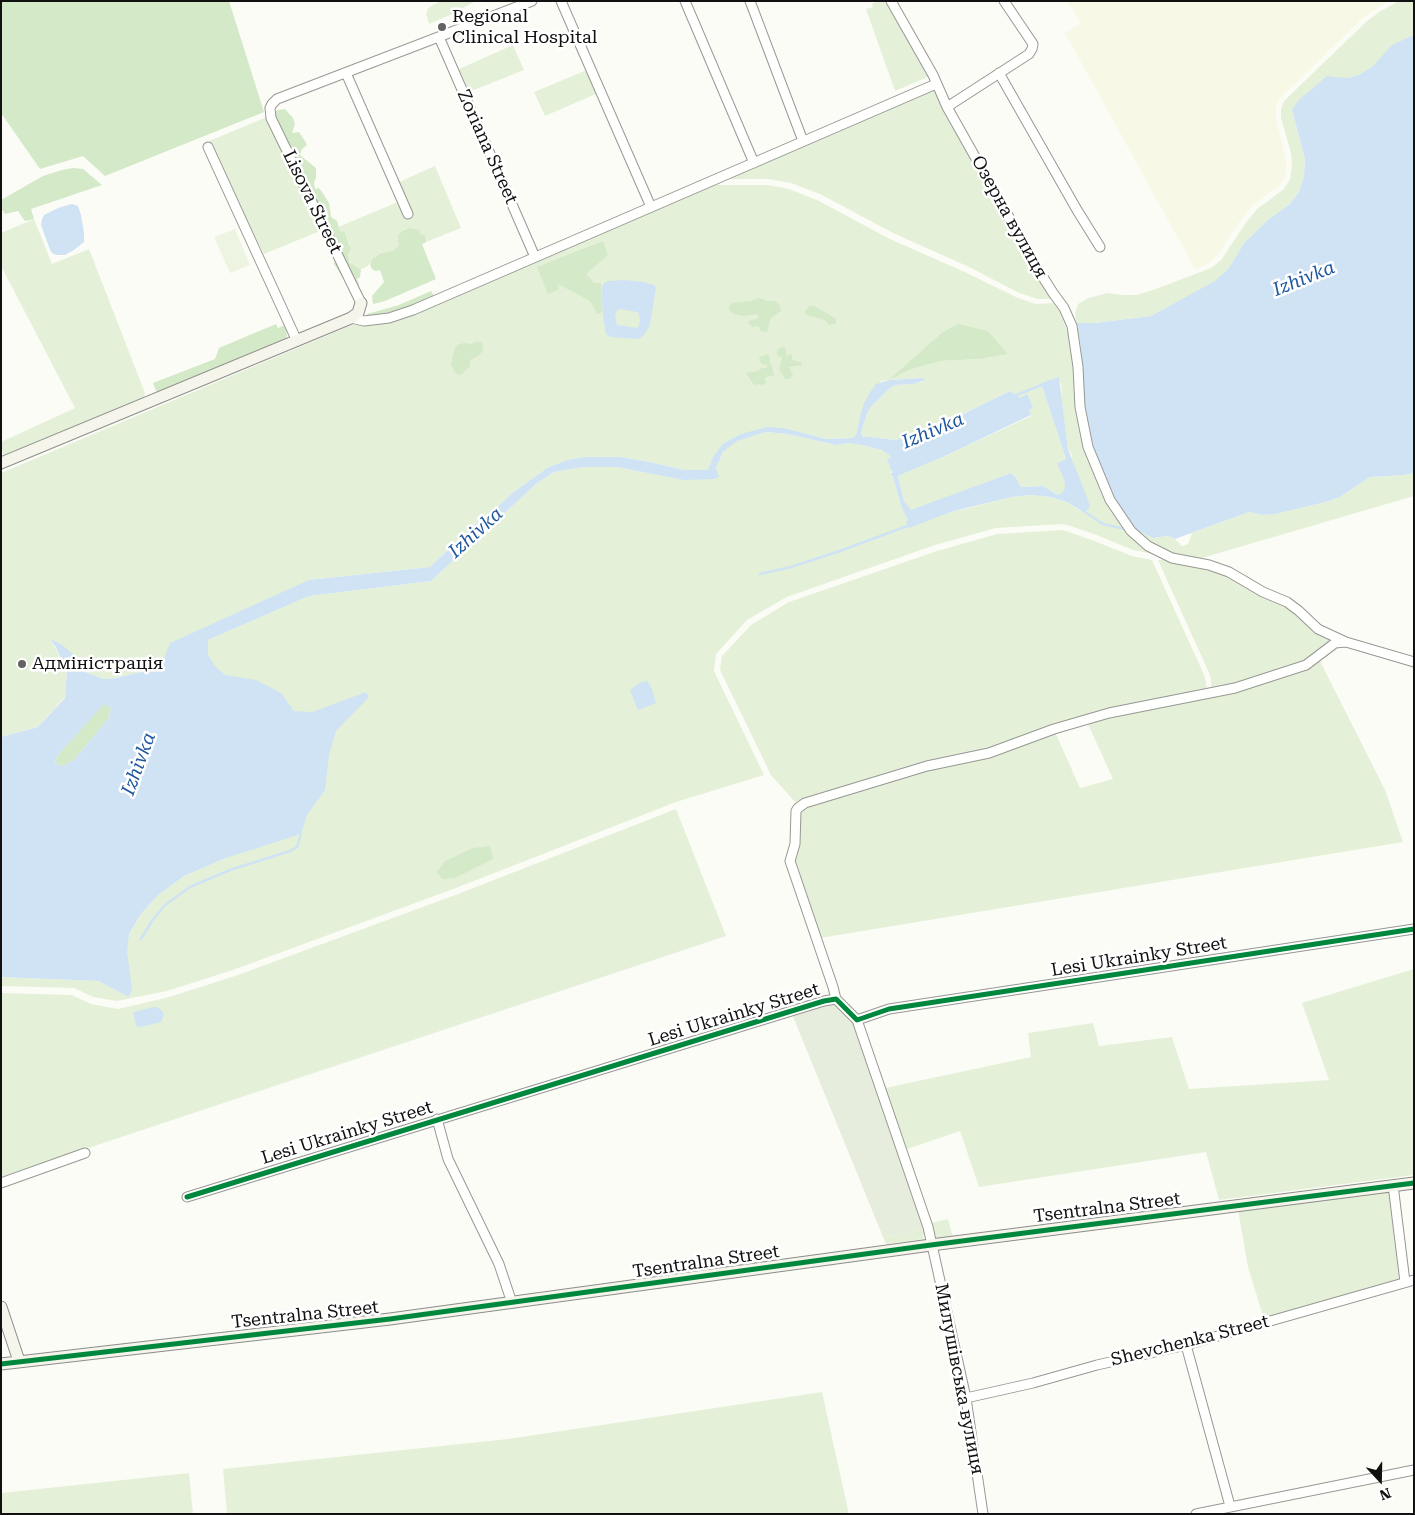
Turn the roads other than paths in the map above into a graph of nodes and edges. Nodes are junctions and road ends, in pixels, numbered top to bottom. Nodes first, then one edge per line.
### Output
1 (532, 1) edge
2 (561, 1) edge
3 (685, 1) edge
4 (750, 1) edge
5 (891, 1) edge
6 (1004, 1) edge
7 (439, 37) junction
8 (346, 73) junction
9 (999, 73) junction
10 (936, 84) junction
11 (947, 107) junction
12 (803, 141) junction
13 (208, 147) dead end
14 (754, 163) junction
15 (651, 207) junction
16 (408, 214) dead end
17 (1100, 247) dead end
18 (535, 257) junction
19 (360, 303) joint
20 (351, 318) junction
21 (297, 340) junction
22 (1, 463) edge
23 (1346, 642) junction
24 (1414, 662) edge
25 (1414, 930) edge
26 (836, 999) junction
27 (856, 1020) junction
28 (436, 1119) junction
29 (85, 1153) dead end
30 (1, 1183) edge
31 (1414, 1183) edge
32 (1393, 1186) junction
33 (187, 1197) dead end
34 (931, 1245) junction
35 (1409, 1281) edge
36 (512, 1304) junction
37 (1, 1307) edge
38 (1186, 1345) junction
39 (17, 1356) junction
40 (1, 1364) edge
41 (966, 1398) junction
42 (1414, 1470) edge
43 (1230, 1506) junction
44 (984, 1514) edge
45 (1196, 1514) edge

1 - 7 street, Lisova Street
2 - 15 street
3 - 14 street
4 - 12 street
5 - 10 street, Озерна вулиця
6 - 9 street
7 - 8 street, Lisova Street
7 - 18 street, Zoriana Street
8 - 16 street
8 - 19 street, Lisova Street
9 - 11 street
9 - 17 street
10 - 11 street, Озерна вулиця
10 - 12 street
11 - 23 street, Озерна вулиця
12 - 14 street
13 - 21 street
14 - 15 street
15 - 18 street
18 - 20 street
19 - 20 street, Lisova Street
20 - 21 street
21 - 22 street
23 - 24 street, Озерна вулиця
23 - 26 street, Lesi Ukrainky Street
25 - 27 street, Lesi Ukrainky Street
26 - 27 street, Lesi Ukrainky Street
26 - 28 street, Lesi Ukrainky Street
27 - 34 street, Милушівська вулиця
28 - 33 street, Lesi Ukrainky Street
28 - 36 street
29 - 30 street
31 - 32 street, Tsentralna Street
32 - 34 street, Tsentralna Street
32 - 35 street
34 - 36 street, Tsentralna Street
34 - 41 street, Милушівська вулиця
35 - 38 street, Shevchenka Street
36 - 39 street, Tsentralna Street
37 - 39 street
38 - 41 street, Shevchenka Street
38 - 43 street
39 - 40 street, Tsentralna Street
41 - 44 street, Милушівська вулиця
42 - 43 street
43 - 45 street

